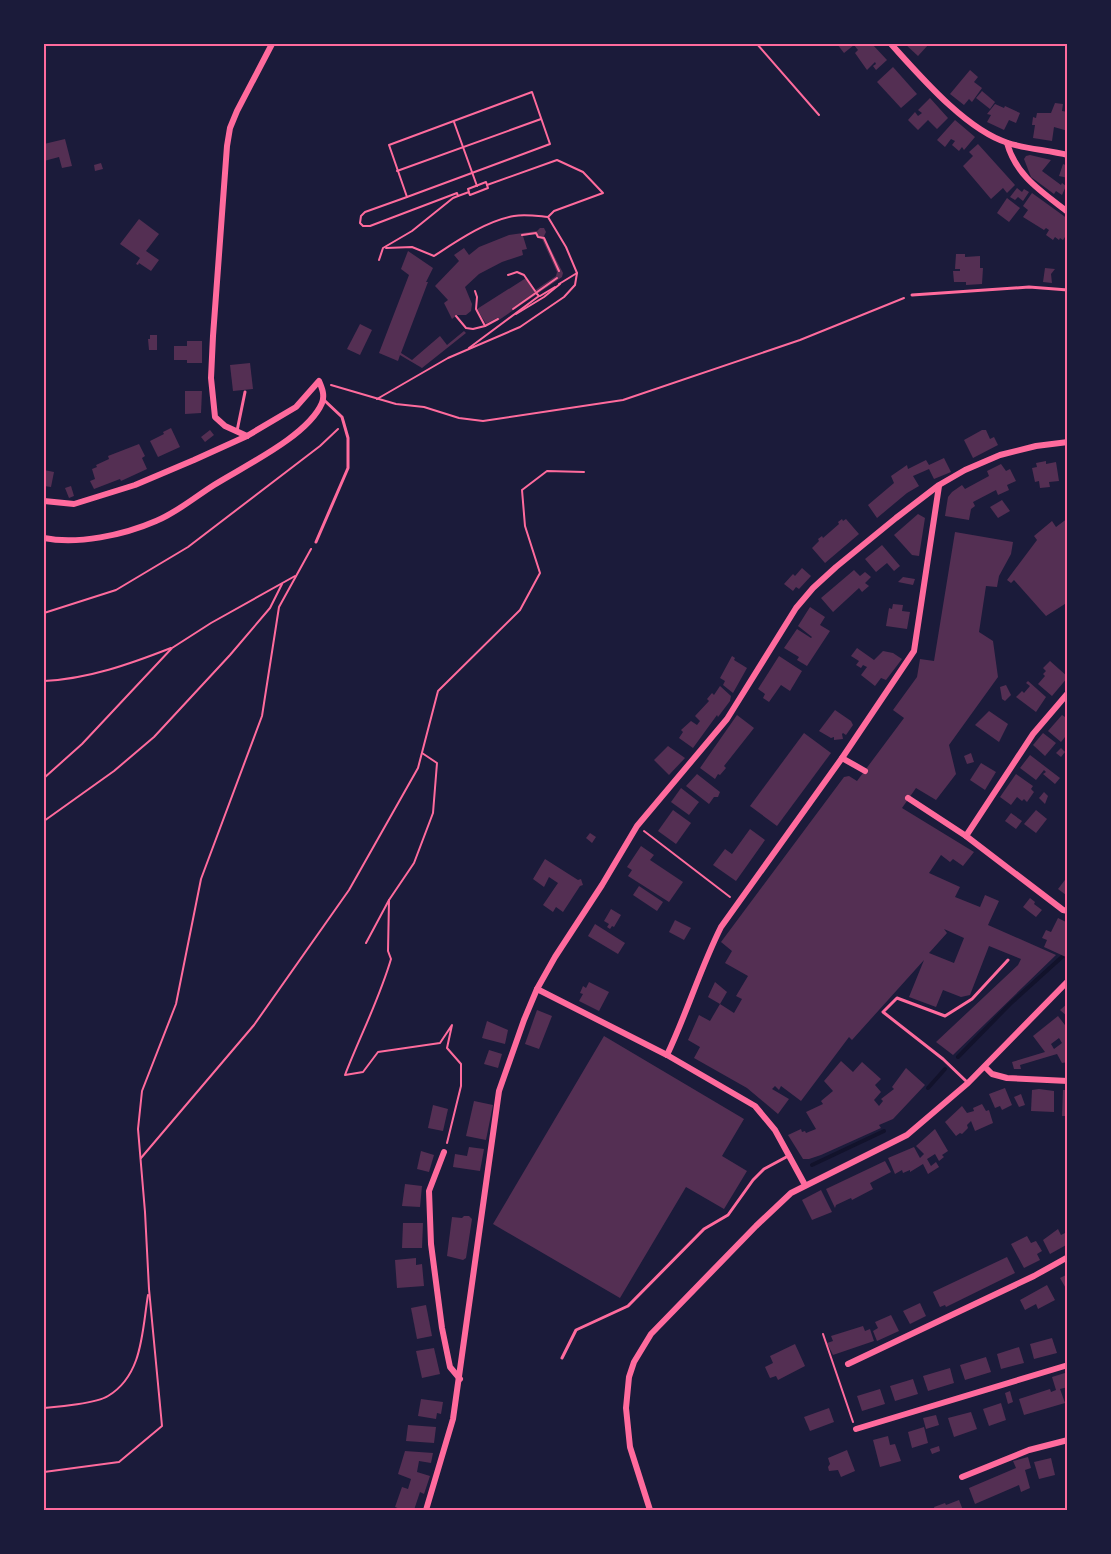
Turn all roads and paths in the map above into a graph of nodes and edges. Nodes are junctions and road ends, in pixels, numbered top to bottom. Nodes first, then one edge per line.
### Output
1 (272, 44) edge
2 (757, 44) edge
3 (891, 44) edge
4 (819, 115) dead end
5 (541, 119) junction
6 (454, 122) junction
7 (1007, 143) junction
8 (462, 146) junction
9 (1068, 154) edge
10 (397, 171) junction
11 (472, 173) junction
12 (487, 185) junction
13 (477, 186) junction
14 (469, 192) junction
15 (458, 196) junction
16 (407, 197) junction
17 (1068, 212) edge
18 (548, 217) junction
19 (522, 235) dead end
20 (383, 248) junction
21 (379, 260) dead end
22 (559, 271) dead end
23 (577, 273) junction
24 (508, 275) dead end
25 (557, 278) dead end
26 (560, 284) junction
27 (1068, 290) edge
28 (475, 291) dead end
29 (537, 293) junction
30 (912, 295) joint
31 (513, 309) dead end
32 (456, 316) dead end
33 (511, 316) junction
34 (498, 319) dead end
35 (485, 326) junction
36 (467, 350) junction
37 (319, 381) junction
38 (245, 392) dead end
39 (377, 399) junction
40 (324, 400) junction
41 (344, 424) junction
42 (237, 432) junction
43 (247, 436) junction
44 (1068, 442) edge
45 (584, 472) dead end
46 (939, 485) junction
47 (44, 501) edge
48 (44, 538) edge
49 (316, 542) joint
50 (295, 576) junction
51 (282, 584) junction
52 (44, 613) edge
53 (172, 648) junction
54 (44, 681) edge
55 (1068, 693) edge
56 (422, 753) junction
57 (842, 758) junction
58 (865, 771) dead end
59 (44, 778) edge
60 (909, 798) dead end
61 (44, 821) edge
62 (637, 826) junction
63 (966, 836) junction
64 (389, 900) junction
65 (738, 902) junction
66 (1068, 911) edge
67 (366, 943) dead end
68 (1008, 960) dead end
69 (1068, 981) edge
70 (537, 989) junction
71 (667, 1055) junction
72 (985, 1067) junction
73 (1068, 1081) edge
74 (968, 1083) junction
75 (444, 1152) joint
76 (790, 1155) junction
77 (141, 1158) junction
78 (805, 1185) junction
79 (1068, 1257) edge
80 (149, 1289) junction
81 (823, 1334) dead end
82 (562, 1358) dead end
83 (848, 1364) dead end
84 (1068, 1365) edge
85 (460, 1379) junction
86 (44, 1408) edge
87 (851, 1416) dead end
88 (856, 1429) dead end
89 (1068, 1440) edge
90 (44, 1472) edge
91 (962, 1477) dead end
92 (426, 1510) edge
93 (650, 1510) edge

1 - 42 street
2 - 4 path
3 - 7 street
5 - 6 path
5 - 8 path
5 - 11 path
6 - 8 path
6 - 10 path
7 - 9 street
7 - 17 street
8 - 10 path
8 - 11 path
10 - 16 path
11 - 13 path
11 - 16 path
12 - 13 path
12 - 14 path
12 - 18 path
13 - 14 path
14 - 15 path
15 - 16 path
15 - 20 path
18 - 20 path
18 - 23 path
19 - 22 path
20 - 21 path
23 - 26 path
23 - 36 path
24 - 29 path
25 - 31 path
26 - 29 path
26 - 33 path
27 - 30 lane
28 - 35 path
29 - 33 path
30 - 39 path
32 - 35 path
33 - 36 path
34 - 35 path
36 - 39 path
37 - 39 path
37 - 40 street
37 - 43 street
38 - 42 lane
40 - 41 lane
40 - 48 street
41 - 49 lane
41 - 52 path
42 - 43 street
43 - 47 street
44 - 46 street
45 - 56 path
46 - 57 street
46 - 62 street
49 - 50 path
50 - 51 path
50 - 77 path
51 - 53 path
51 - 61 path
53 - 54 path
53 - 59 path
55 - 63 street
56 - 64 path
56 - 77 path
57 - 58 street
57 - 65 street
60 - 63 street
62 - 65 path
62 - 70 street
63 - 66 street
64 - 67 path
64 - 75 path
65 - 71 street
68 - 74 lane
69 - 72 street
70 - 71 street
70 - 85 street
71 - 76 street
72 - 73 street
72 - 74 street
74 - 78 street
75 - 85 street
76 - 78 street
76 - 82 lane
77 - 80 path
78 - 93 street
79 - 83 street
80 - 86 path
80 - 90 path
81 - 87 path
84 - 88 street
85 - 92 street
89 - 91 street

